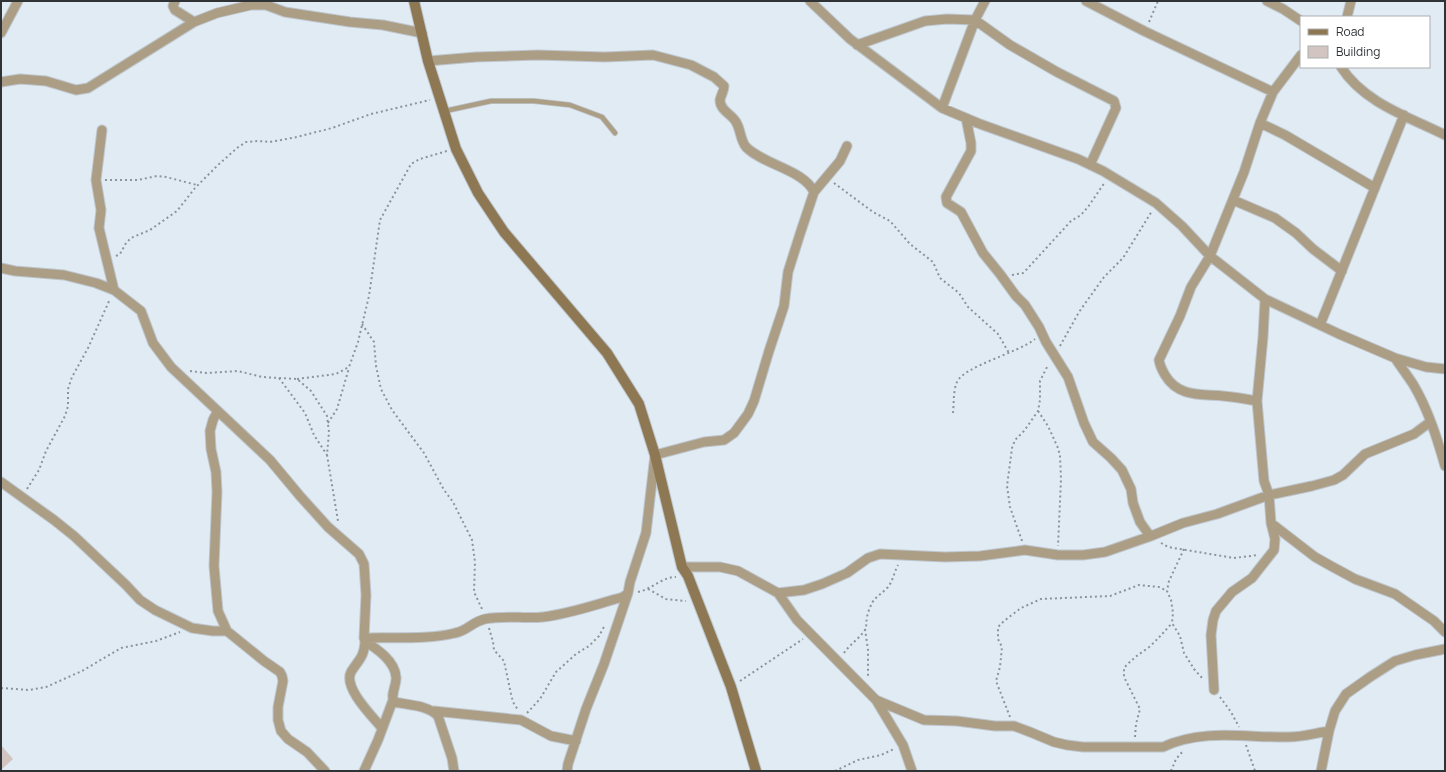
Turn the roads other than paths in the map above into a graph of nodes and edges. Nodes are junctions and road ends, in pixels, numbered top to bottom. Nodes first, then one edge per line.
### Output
1 (18, 1) edge
2 (175, 1) edge
3 (414, 1) edge
4 (810, 1) edge
5 (985, 1) edge
6 (1086, 1) edge
7 (1267, 1) edge
8 (1351, 1) edge
9 (1285, 5) edge
10 (1347, 16) edge
11 (976, 20) junction
12 (1300, 20) edge
13 (194, 22) junction
14 (1, 33) edge
15 (422, 33) junction
16 (857, 45) junction
17 (1300, 56) edge
18 (428, 61) junction
19 (1342, 68) edge
20 (1, 82) edge
21 (1273, 92) junction
22 (942, 108) junction
23 (445, 111) junction
24 (1404, 115) junction
25 (966, 118) junction
26 (1260, 123) junction
27 (102, 130) dead end
28 (615, 133) dead end
29 (1445, 135) edge
30 (847, 146) dead end
31 (1090, 165) junction
32 (1375, 188) junction
33 (814, 192) junction
34 (1233, 200) junction
35 (1210, 256) junction
36 (1, 268) edge
37 (1342, 271) junction
38 (114, 290) junction
39 (1265, 299) junction
40 (1320, 325) junction
41 (1395, 358) junction
42 (1445, 368) edge
43 (1257, 401) junction
44 (217, 412) junction
45 (1430, 422) junction
46 (655, 456) junction
47 (1445, 466) edge
48 (1, 482) edge
49 (1269, 495) junction
50 (1271, 523) junction
51 (1150, 536) junction
52 (682, 567) junction
53 (628, 593) junction
54 (778, 593) junction
55 (227, 631) junction
56 (1445, 632) edge
57 (365, 639) junction
58 (1445, 649) edge
59 (1214, 690) dead end
60 (393, 700) junction
61 (876, 700) junction
62 (434, 711) junction
63 (382, 728) junction
64 (1329, 732) junction
65 (576, 741) junction
66 (325, 771) edge
67 (364, 771) edge
68 (454, 771) edge
69 (567, 771) edge
70 (756, 771) edge
71 (912, 771) edge
72 (1321, 771) edge

1 - 14 street
2 - 13 street
3 - 15 street
4 - 16 street
5 - 11 street
6 - 21 street
7 - 9 street
8 - 10 street
9 - 12 street
11 - 16 street
11 - 22 street
11 - 31 street
13 - 15 street
13 - 20 street
15 - 18 street
16 - 22 street
17 - 21 street
18 - 23 street
18 - 33 street
19 - 24 street
21 - 26 street
22 - 25 street
23 - 28 lane
23 - 46 street
24 - 29 street
24 - 32 street
25 - 31 street
25 - 51 street
26 - 32 street
26 - 34 street
27 - 38 street
30 - 33 street
31 - 35 street
32 - 37 street
33 - 46 street
34 - 35 street
34 - 37 street
35 - 39 street
35 - 43 street
36 - 38 street
37 - 40 street
38 - 44 street
39 - 40 street
39 - 43 street
40 - 41 street
41 - 42 street
41 - 45 street
43 - 49 street
44 - 55 street
44 - 57 street
45 - 47 street
45 - 49 street
46 - 52 street
46 - 53 street
48 - 55 street
49 - 50 street
49 - 51 street
50 - 56 street
50 - 59 street
51 - 54 street
52 - 54 street
52 - 70 street
53 - 57 street
53 - 65 street
54 - 61 street
55 - 66 street
57 - 60 street
57 - 63 street
58 - 64 street
60 - 62 street
60 - 63 street
61 - 64 street
61 - 71 street
62 - 65 street
62 - 68 street
63 - 67 street
64 - 72 street
65 - 69 street

